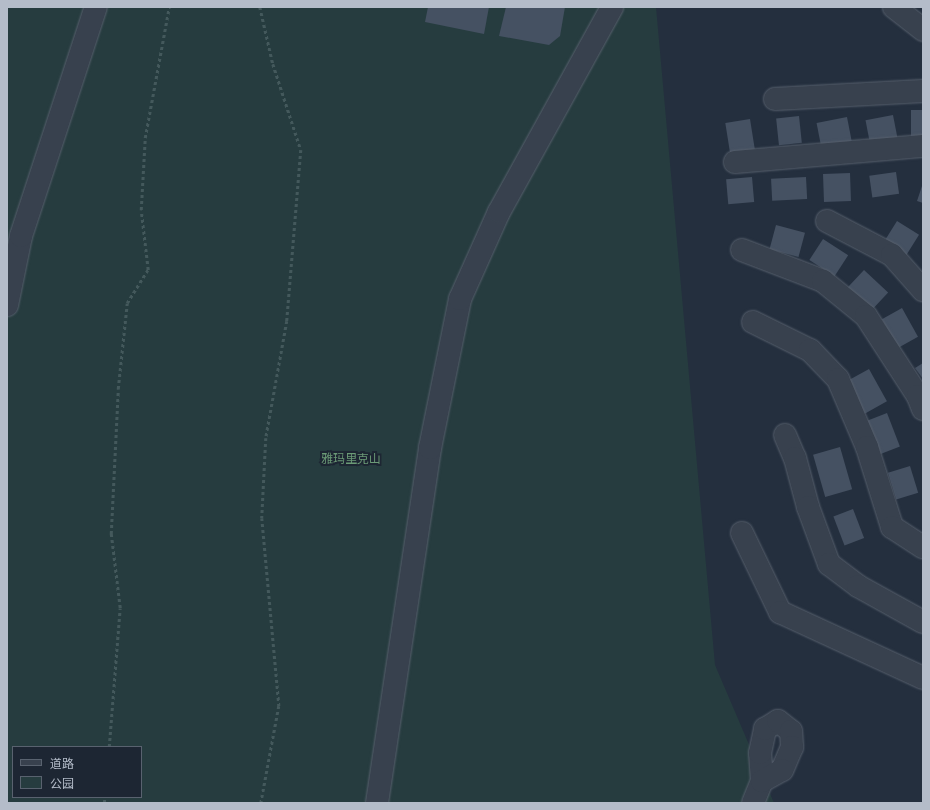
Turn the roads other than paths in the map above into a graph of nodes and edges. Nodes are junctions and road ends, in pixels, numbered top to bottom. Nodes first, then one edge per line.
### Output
1 (96, 7) edge
2 (612, 7) edge
3 (894, 7) edge
4 (923, 30) edge
5 (923, 91) edge
6 (775, 99) dead end
7 (923, 146) edge
8 (735, 162) dead end
9 (827, 221) dead end
10 (742, 250) dead end
11 (923, 290) edge
12 (7, 305) edge
13 (753, 322) dead end
14 (923, 409) edge
15 (785, 435) dead end
16 (742, 533) dead end
17 (923, 547) edge
18 (923, 622) edge
19 (923, 678) edge
20 (762, 781) dead end
21 (377, 803) edge
22 (753, 803) edge

1 - 12 street
2 - 21 street
3 - 4 street
5 - 6 street
7 - 8 street
9 - 11 street
10 - 14 street
13 - 17 street
15 - 18 street
16 - 19 street
20 - 22 street

